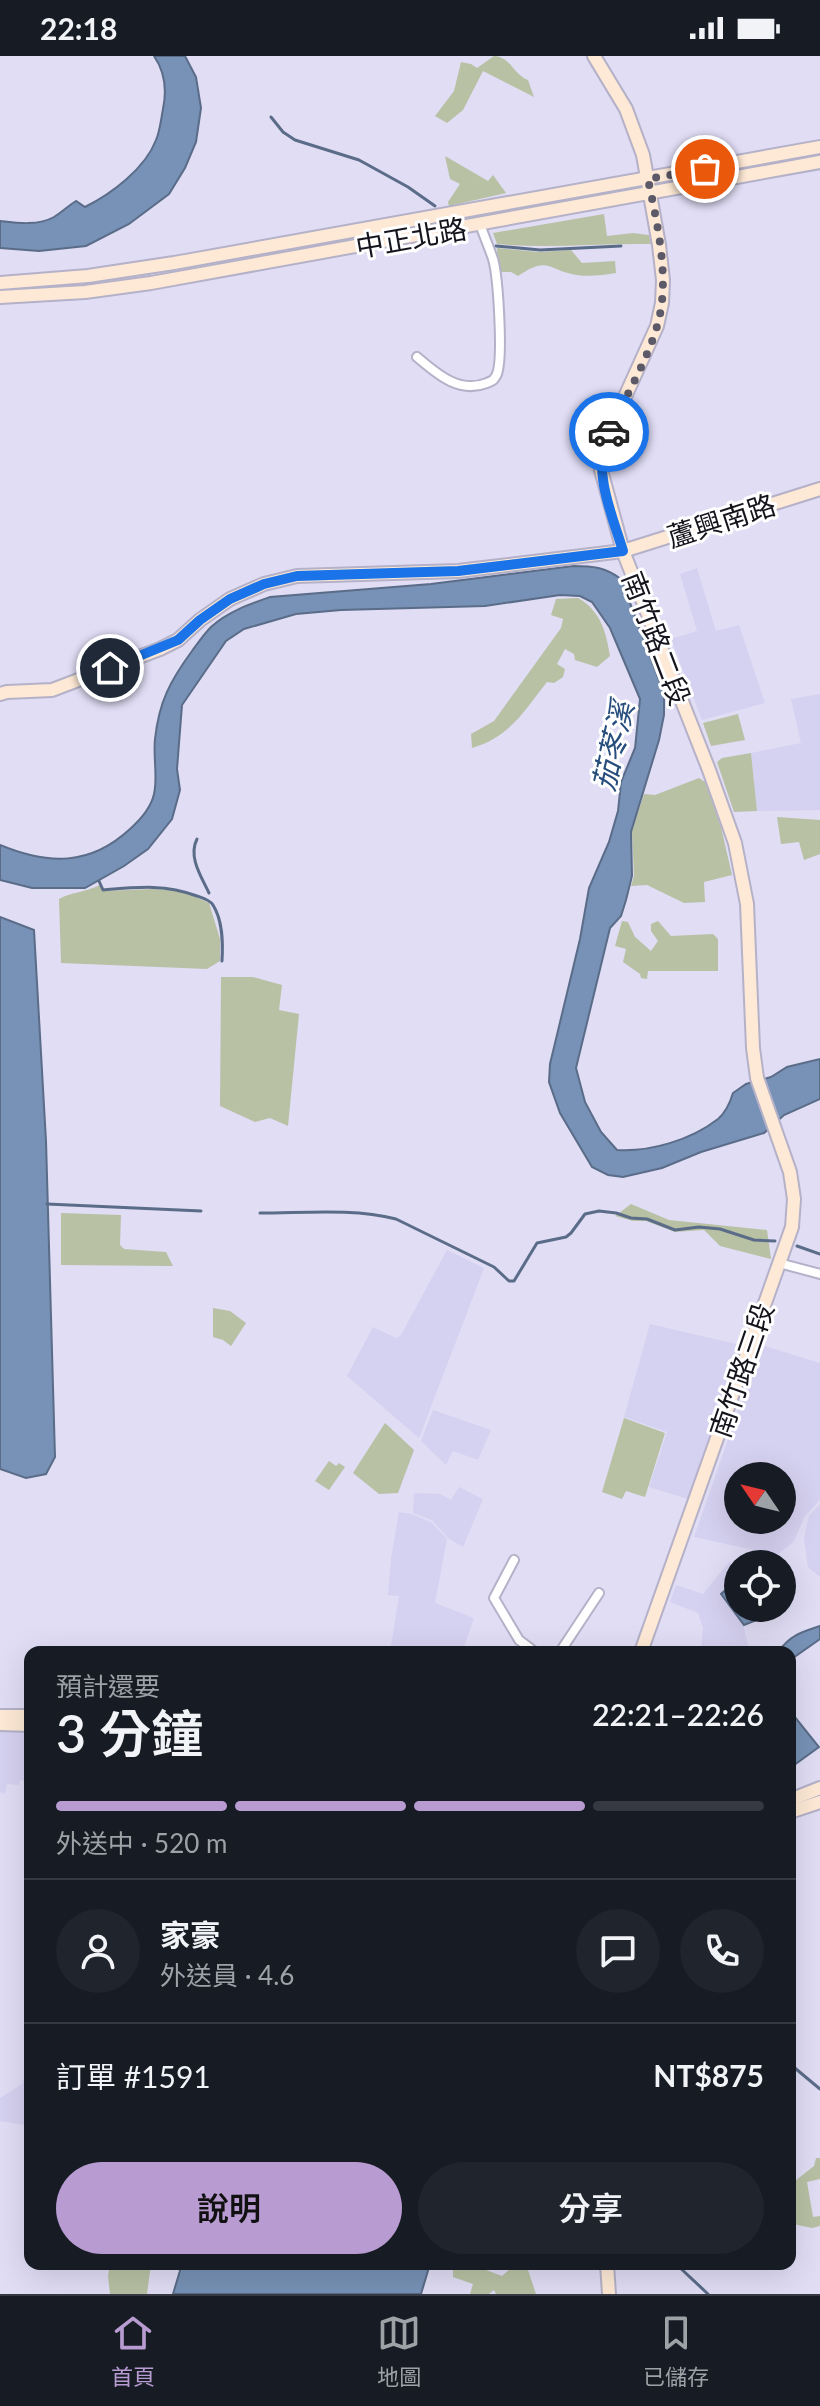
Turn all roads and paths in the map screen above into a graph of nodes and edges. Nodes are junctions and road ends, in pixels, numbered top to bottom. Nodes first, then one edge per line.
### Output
1 (594, 56) edge
2 (820, 147) edge
3 (820, 162) edge
4 (648, 179) junction
5 (651, 194) junction
6 (480, 224) junction
7 (0, 283) edge
8 (0, 297) edge
9 (417, 357) dead end
10 (820, 489) edge
11 (623, 551) junction
12 (0, 694) edge
13 (757, 1078) joint
14 (779, 1263) junction
15 (820, 1274) edge
16 (514, 1560) dead end
17 (599, 1593) dead end
18 (527, 1646) edge
19 (564, 1646) edge
20 (643, 1646) edge
21 (0, 1716) edge
22 (24, 1716) edge
23 (0, 1724) edge
24 (24, 1725) edge
25 (820, 1788) edge
26 (796, 1798) edge
27 (820, 1802) edge
28 (796, 1810) edge
29 (607, 2270) edge
30 (609, 2294) edge

1 - 4 street, 南竹路二段
2 - 4 street, 中正北路
3 - 5 street, 中正北路
4 - 5 street, 南竹路二段
4 - 7 street, 中正北路
5 - 6 street, 中正北路
5 - 11 street, 南竹路二段
6 - 8 street, 中正北路
6 - 9 street
10 - 11 street, 蘆興南路
11 - 12 street, 蘆興南路
11 - 13 street, 南竹路二段
13 - 14 street, 南竹路三段
14 - 15 street
14 - 20 street, 南竹路三段
16 - 18 street
17 - 19 street
21 - 22 street
23 - 24 street
25 - 26 street
27 - 28 street
29 - 30 street

